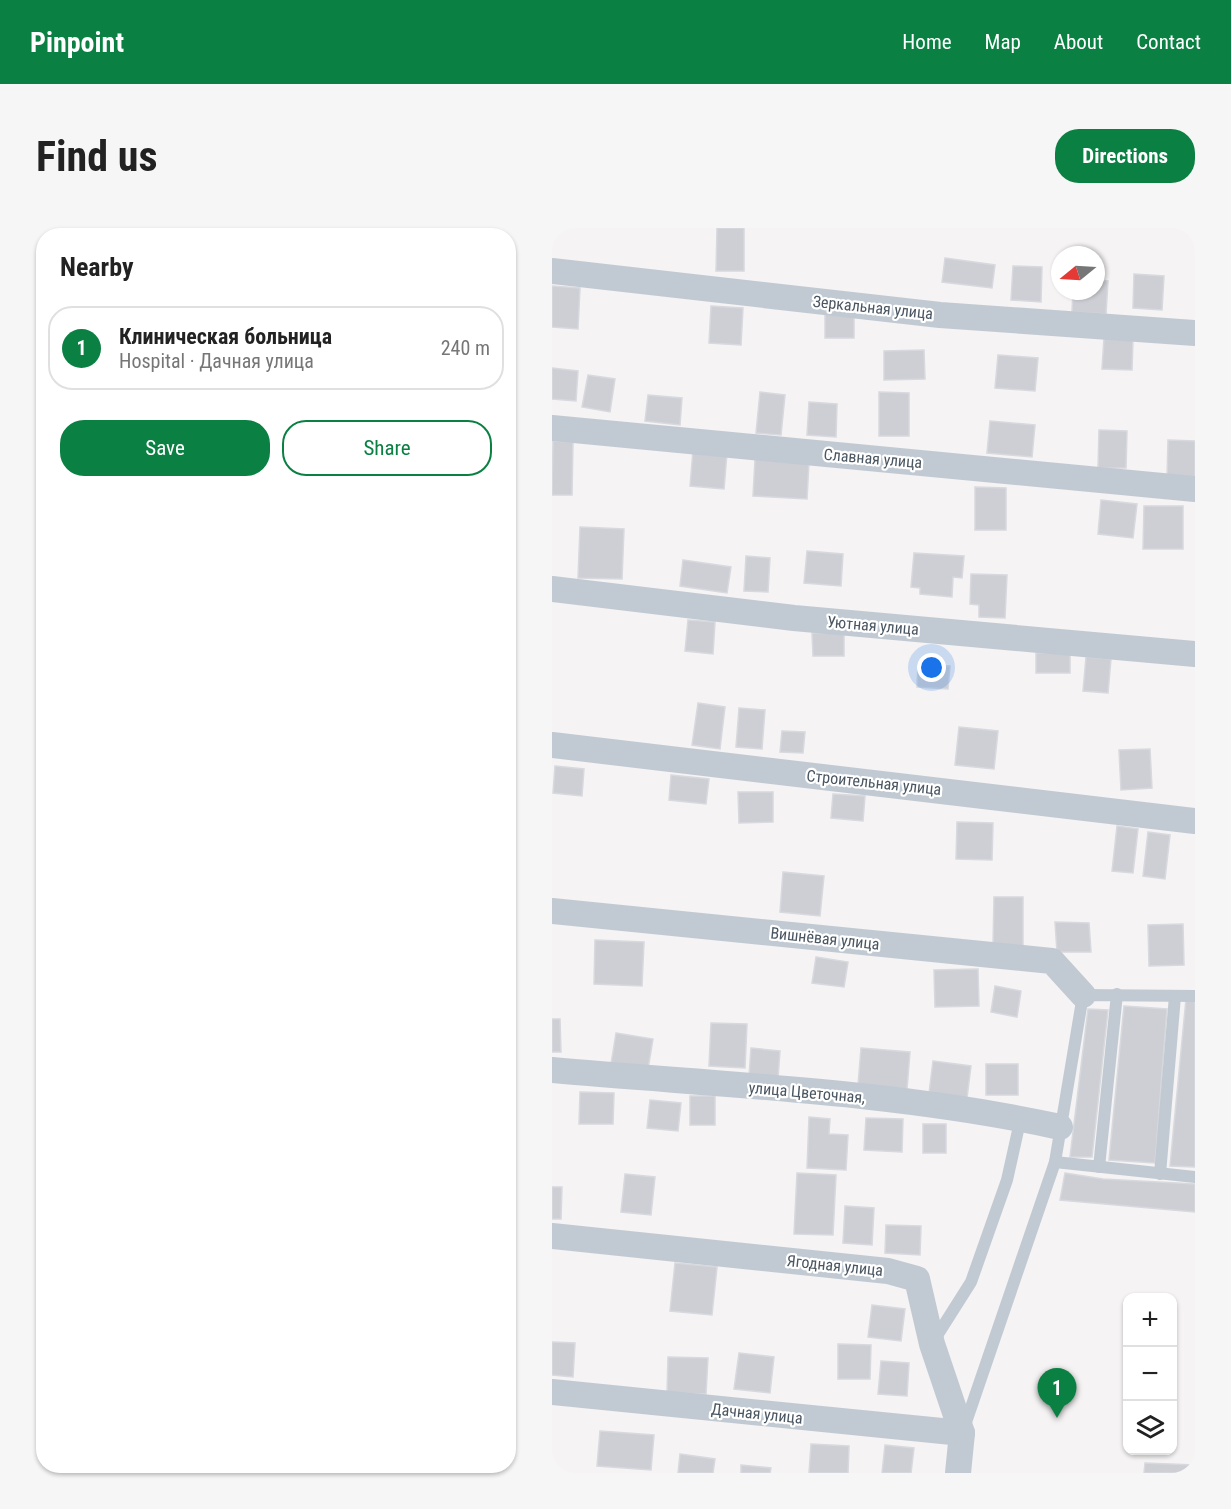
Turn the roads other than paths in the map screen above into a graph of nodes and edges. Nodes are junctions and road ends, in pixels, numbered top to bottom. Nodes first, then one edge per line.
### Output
1 (552, 271) edge
2 (1195, 333) edge
3 (552, 428) edge
4 (1195, 489) edge
5 (552, 589) edge
6 (1195, 654) edge
7 (552, 746) edge
8 (1195, 821) edge
9 (552, 911) edge
10 (1118, 994) junction
11 (1083, 995) junction
12 (1175, 996) junction
13 (1195, 996) edge
14 (552, 1070) edge
15 (1015, 1117) junction
16 (1060, 1126) junction
17 (1055, 1162) junction
18 (1099, 1167) junction
19 (1160, 1174) junction
20 (1195, 1177) edge
21 (552, 1236) edge
22 (932, 1344) junction
23 (552, 1392) edge
24 (962, 1433) junction
25 (958, 1473) edge

1 - 2 street, Зеркальная улица
3 - 4 street, Славная улица
5 - 6 street, Уютная улица
7 - 8 street, Строительная улица
9 - 11 street, Вишнёвая улица
10 - 11 lane
10 - 12 lane
10 - 18 lane
11 - 16 lane
12 - 13 lane
12 - 19 lane
14 - 15 street, улица Цветочная,
15 - 16 street, улица Цветочная,
15 - 22 lane
16 - 17 lane
17 - 18 lane
17 - 24 lane
18 - 19 lane
19 - 20 lane
21 - 22 street, Ягодная улица
22 - 24 street, Ягодная улица
23 - 24 street, Дачная улица
24 - 25 street, Ягодная улица

